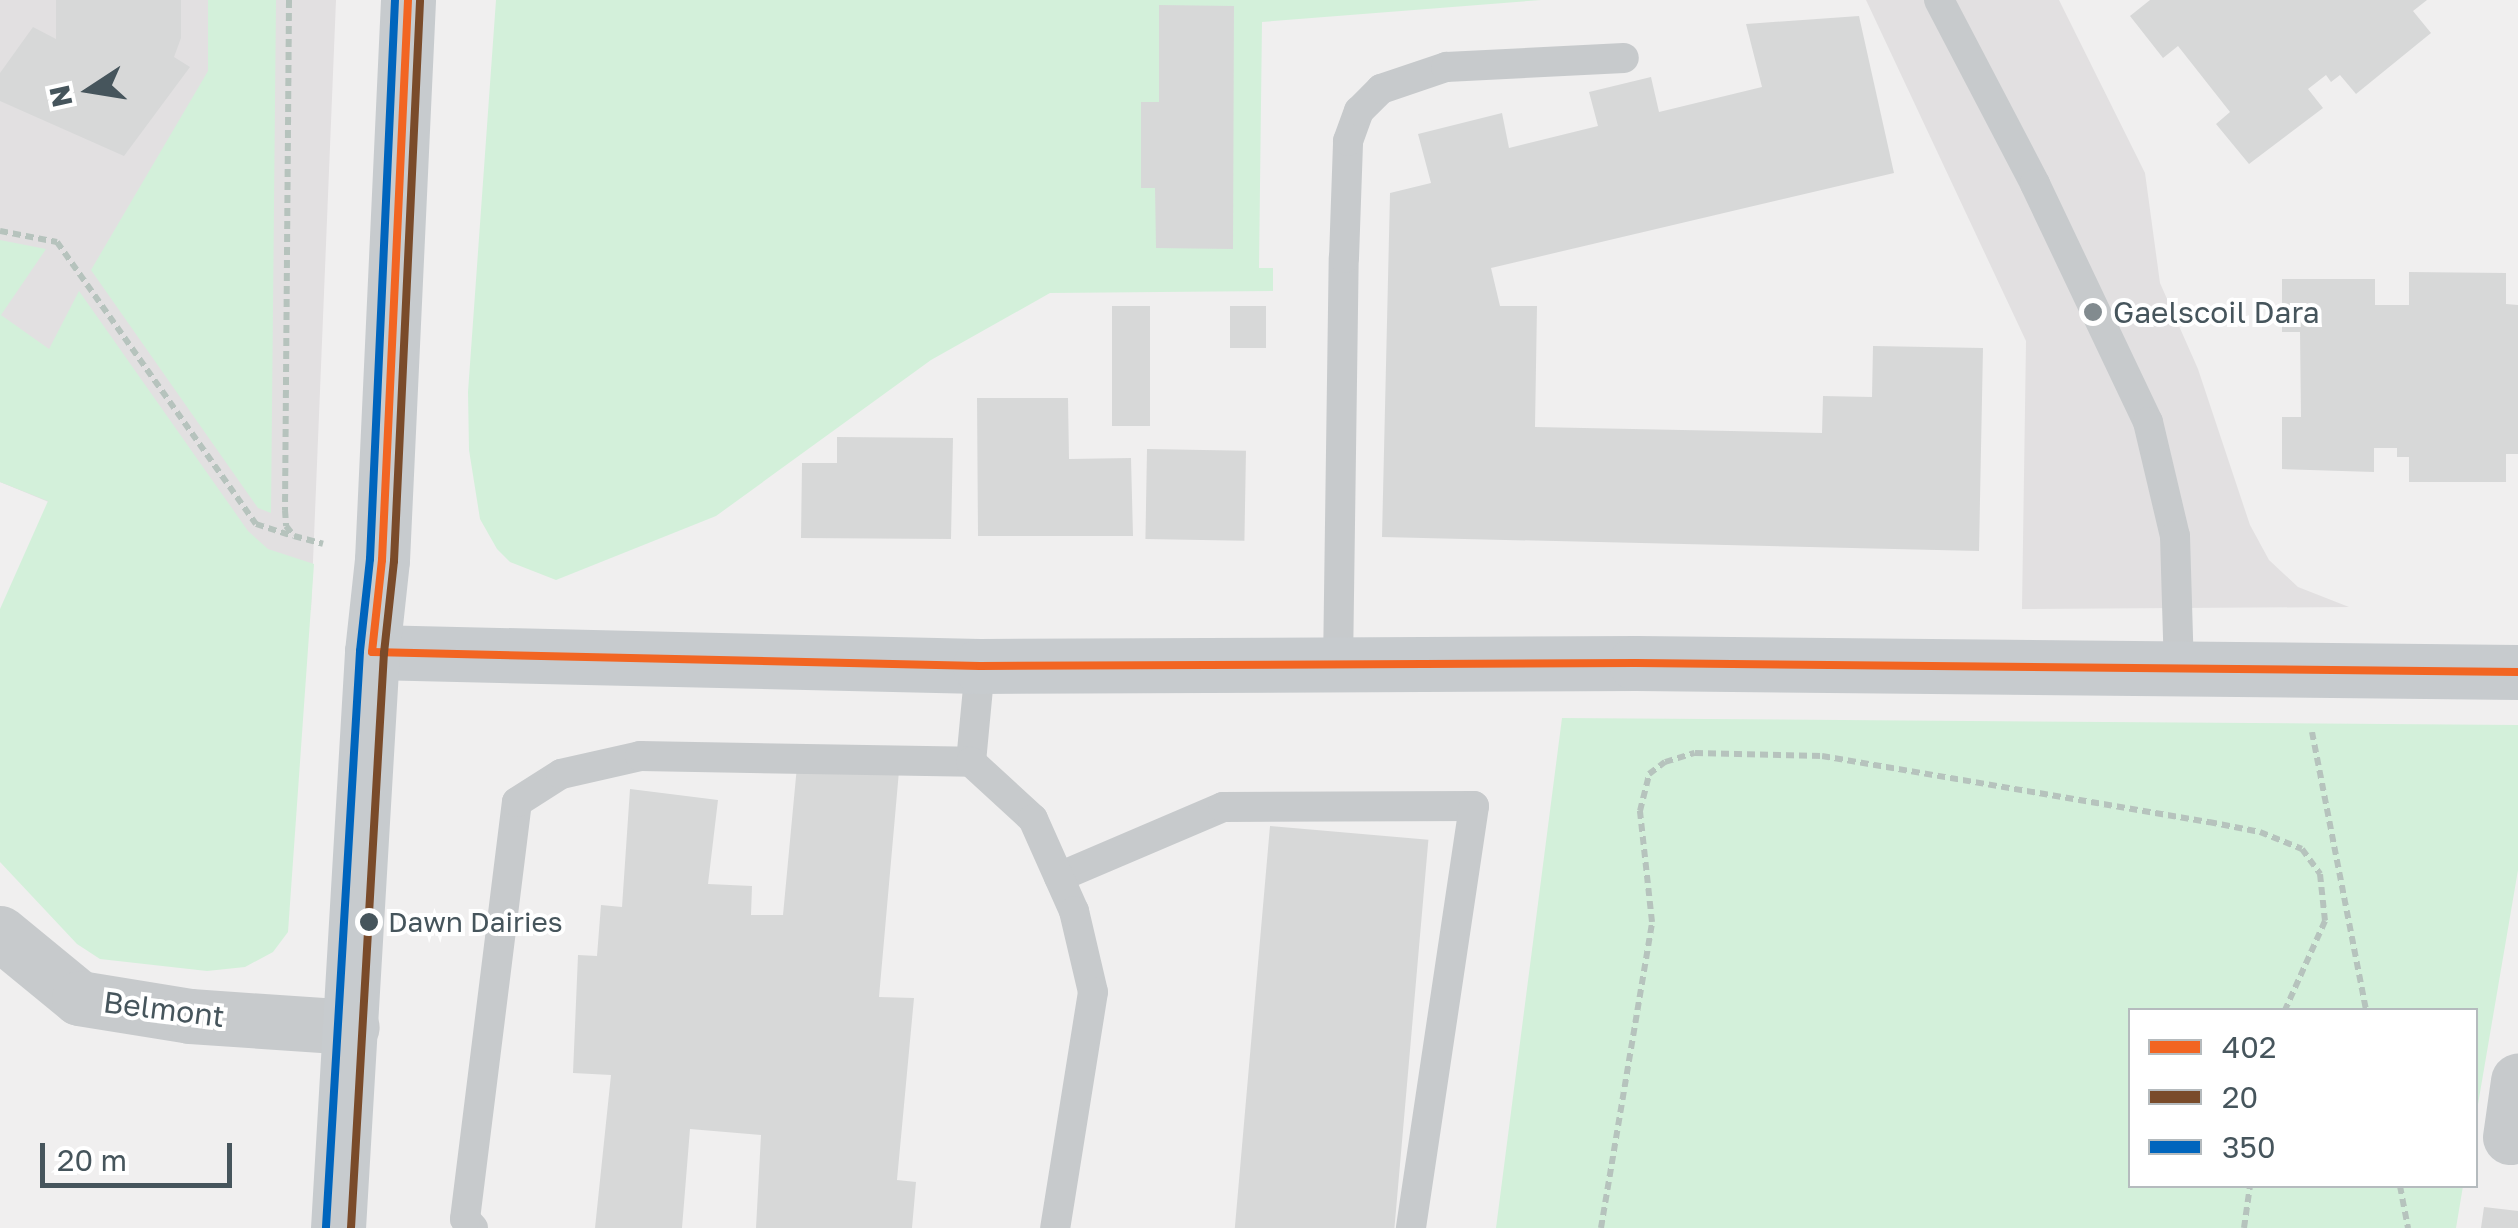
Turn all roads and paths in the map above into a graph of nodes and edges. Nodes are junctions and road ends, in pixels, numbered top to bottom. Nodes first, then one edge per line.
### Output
1 (289, 0) edge
2 (408, 0) edge
3 (1938, 0) edge
4 (1624, 58) dead end
5 (0, 231) edge
6 (294, 536) junction
7 (382, 560) junction
8 (372, 652) junction
9 (980, 666) junction
10 (1338, 667) junction
11 (2179, 669) junction
12 (2300, 670) junction
13 (2518, 672) edge
14 (971, 762) junction
15 (1059, 877) junction
16 (2324, 895) junction
17 (2343, 895) junction
18 (0, 933) edge
19 (2286, 1008) edge
20 (2366, 1008) edge
21 (352, 1027) junction
22 (2518, 1081) edge
23 (2510, 1137) dead end
24 (2250, 1188) edge
25 (2400, 1188) edge
26 (338, 1228) edge
27 (473, 1228) edge
28 (1055, 1228) edge
29 (1411, 1228) edge
30 (1602, 1228) edge
31 (2244, 1228) edge
32 (2408, 1228) edge

1 - 6 path
2 - 7 street
3 - 11 lane
4 - 10 lane
5 - 6 path
6 - 7 path
7 - 8 street
8 - 9 street
8 - 21 street
9 - 10 street
9 - 14 lane
10 - 11 street
11 - 12 street
12 - 13 street
12 - 17 path
14 - 15 lane
14 - 27 lane
15 - 28 lane
15 - 29 lane
16 - 17 path
16 - 19 path
16 - 30 path
17 - 20 path
18 - 21 street, Belmont
21 - 26 street
22 - 23 street
24 - 31 path
25 - 32 path

